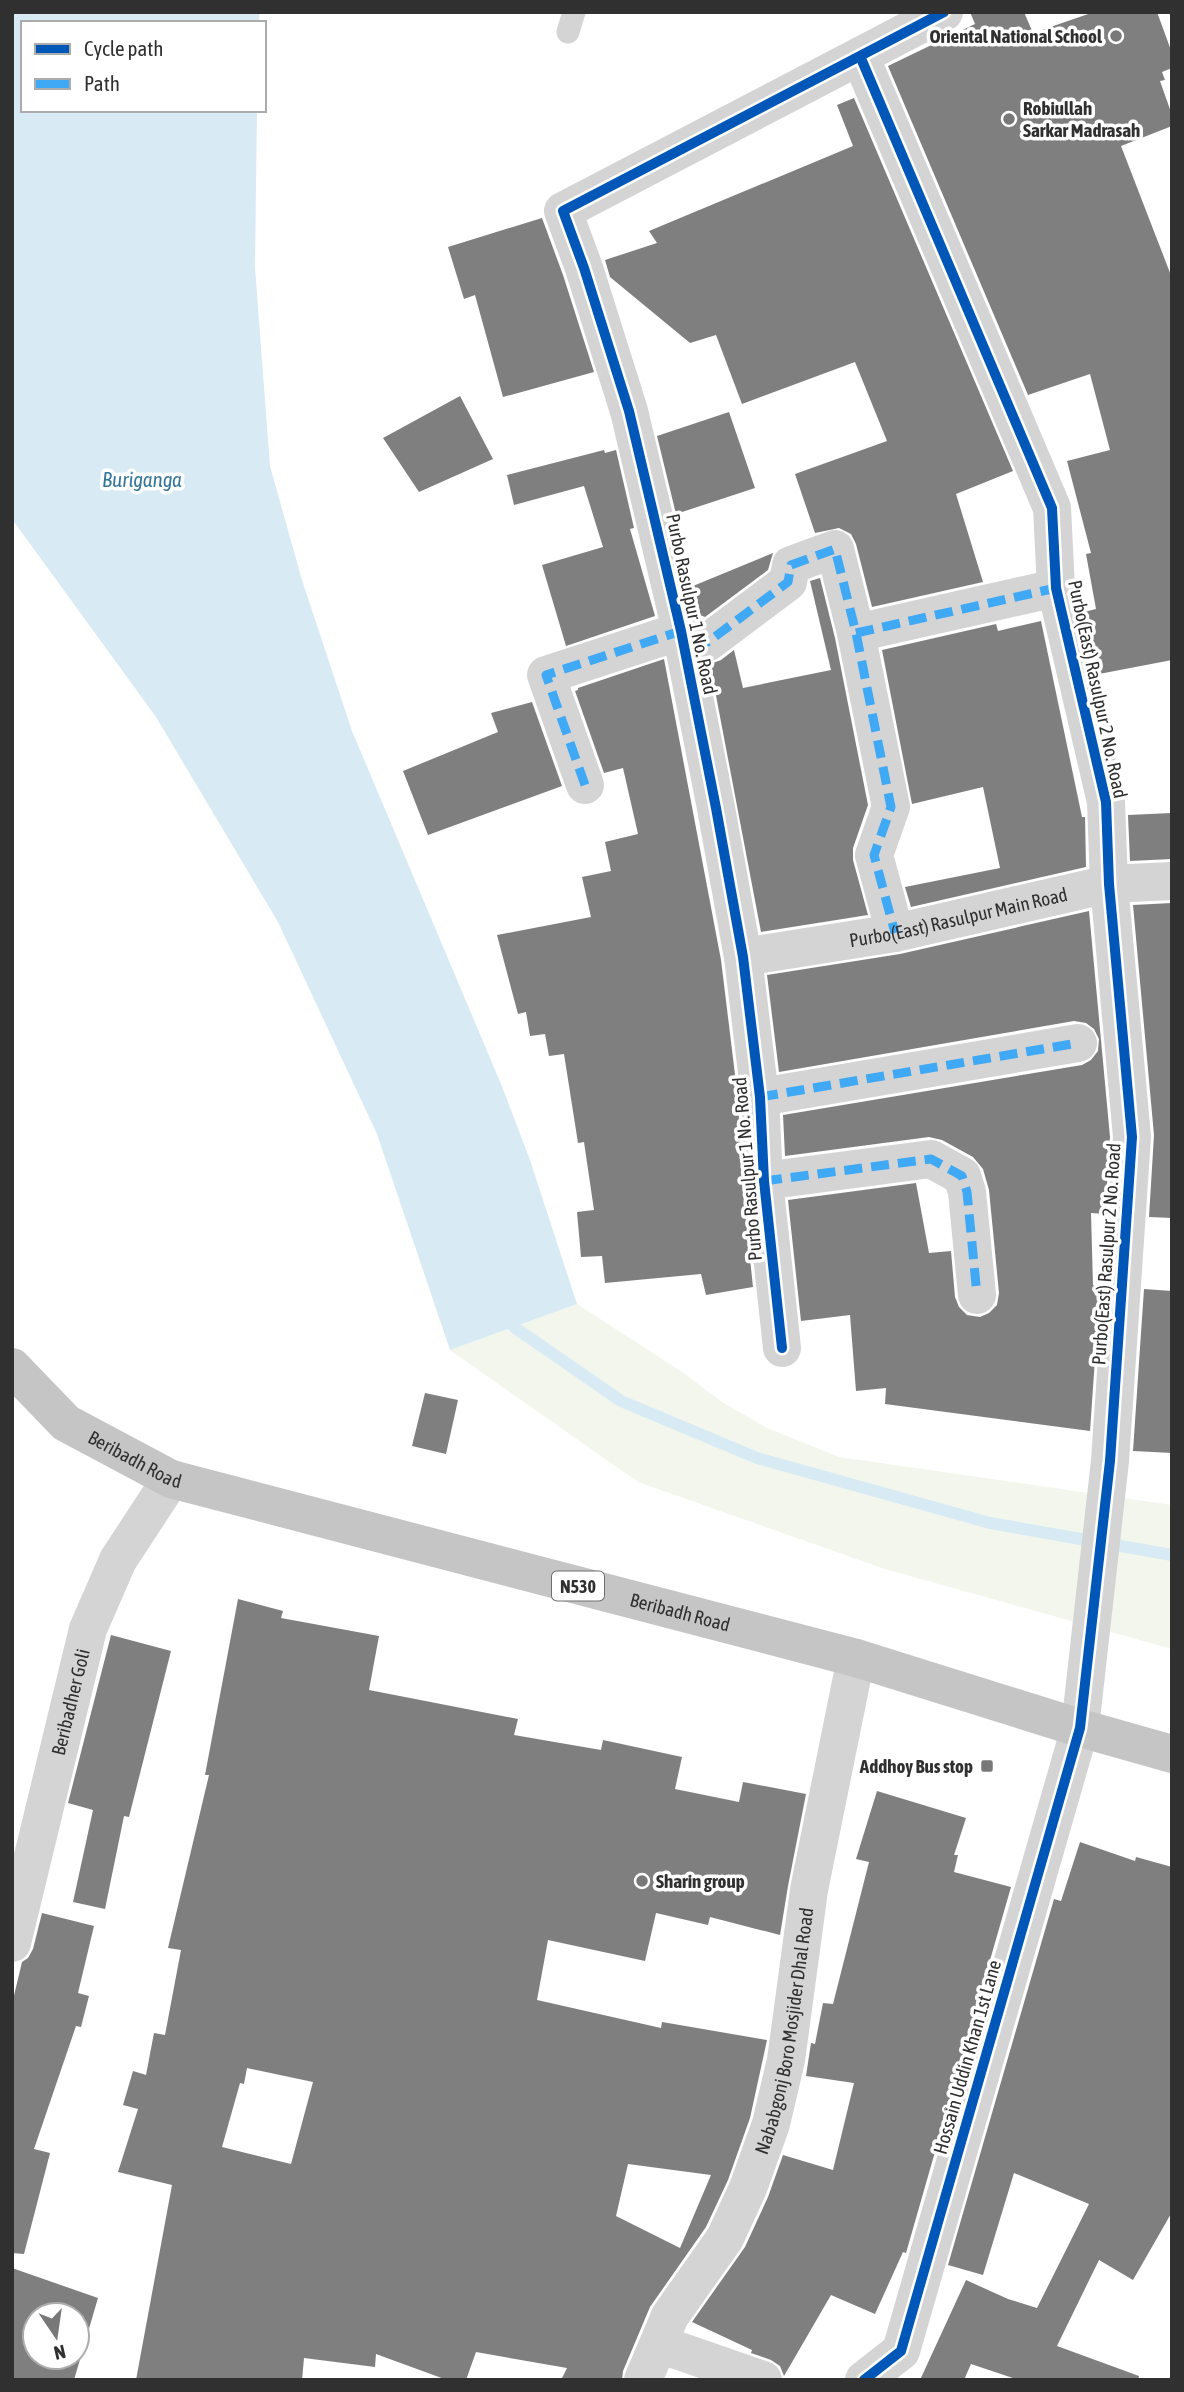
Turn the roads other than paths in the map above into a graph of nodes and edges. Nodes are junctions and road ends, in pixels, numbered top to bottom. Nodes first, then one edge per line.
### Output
1 (944, 12) edge
2 (860, 56) junction
3 (1056, 588) junction
4 (681, 631) junction
5 (856, 633) junction
6 (585, 785) dead end
7 (1172, 881) edge
8 (1109, 884) junction
9 (895, 933) junction
10 (743, 957) junction
11 (1078, 1043) dead end
12 (760, 1097) junction
13 (764, 1181) junction
14 (977, 1295) dead end
15 (782, 1348) dead end
16 (12, 1367) edge
17 (171, 1479) junction
18 (856, 1658) junction
19 (1086, 1684) joint
20 (1080, 1728) junction
21 (1172, 1754) edge
22 (12, 1942) edge
23 (659, 2344) junction
24 (643, 2380) edge
25 (763, 2380) edge
26 (864, 2380) edge

1 - 2 street
2 - 3 street, Purbo(East) Rasulpur 2 No. Road
2 - 4 street, Purbo Rasulpur 1 No. Road
3 - 5 street
3 - 8 street, Purbo(East) Rasulpur 2 No. Road
4 - 5 street
4 - 6 street
4 - 10 street, Purbo Rasulpur 1 No. Road
5 - 9 street
7 - 8 street, Purbo(East) Rasulpur Main Road
8 - 9 street, Purbo(East) Rasulpur Main Road
8 - 19 street, Purbo(East) Rasulpur 2 No. Road
9 - 10 street, Purbo(East) Rasulpur Main Road
10 - 12 street, Purbo Rasulpur 1 No. Road
11 - 12 street
12 - 13 street, Purbo Rasulpur 1 No. Road
13 - 14 street
13 - 15 street, Purbo Rasulpur 1 No. Road
16 - 17 highway, Beribadh Road / N530
17 - 18 highway, Beribadh Road / N530
17 - 22 street, Beribadher Goli
18 - 20 highway, Beribadh Road / N530
18 - 23 street, Nababgonj Boro Mosjider Dhal Road
19 - 20 street, Hossain Uddin Khan 1st Lane
20 - 21 highway, Beribadh Road / N530
20 - 26 street, Hossain Uddin Khan 1st Lane
23 - 24 street, Nababgonj Boro Mosjider Dhal Road
23 - 25 street

